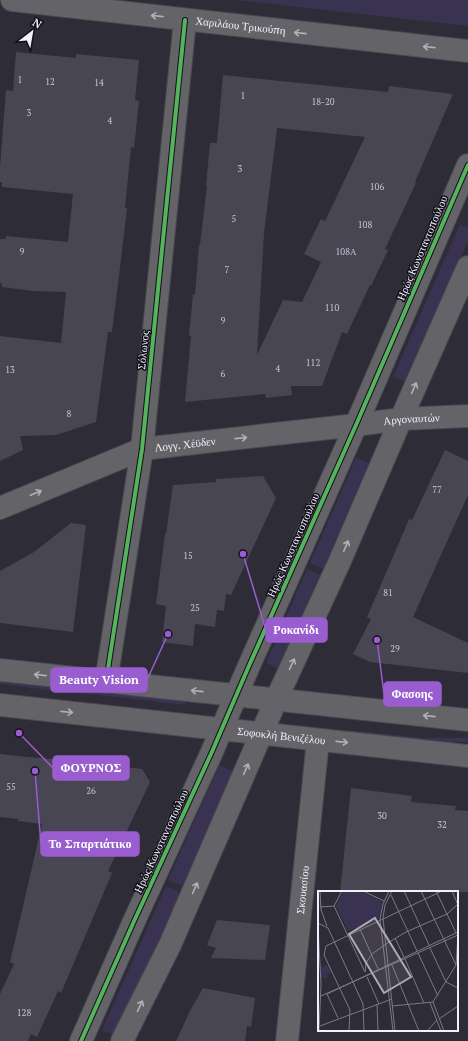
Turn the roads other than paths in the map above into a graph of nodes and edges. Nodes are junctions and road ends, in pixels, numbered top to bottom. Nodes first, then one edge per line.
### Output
1 (12, 0) edge
2 (185, 20) junction
3 (468, 51) edge
4 (468, 165) edge
5 (468, 267) edge
6 (468, 416) edge
7 (401, 419) junction
8 (356, 425) junction
9 (142, 449) junction
10 (0, 508) edge
11 (0, 670) edge
12 (106, 682) junction
13 (236, 696) junction
14 (276, 700) junction
15 (0, 705) edge
16 (468, 720) edge
17 (221, 729) junction
18 (261, 733) junction
19 (318, 740) junction
20 (468, 756) edge
21 (81, 1041) edge
22 (122, 1041) edge
23 (287, 1041) edge

2 -> 1 street, Χαριλάου Τρικούπη
3 -> 2 street, Χαριλάου Τρικούπη
2 - 9 street, Σόλωνος
4 - 8 street, Ηρώς Κωνσταντοπούλου
7 -> 5 street
6 - 7 street, Αργοναυτών
7 - 8 street, Αργοναυτών
14 -> 7 street
9 -> 8 street, Λογγ. Χέϋδεν
8 - 13 street, Ηρώς Κωνσταντοπούλου
10 -> 9 street, Λογγ. Χέϋδεν
9 - 12 street, Σόλωνος
12 -> 11 street
13 -> 12 street
13 - 14 street
13 - 17 street, Ηρώς Κωνσταντοπούλου
16 -> 14 street
14 - 18 street
15 -> 17 street, Σοφοκλή Βενιζέλου
17 - 18 street, Σοφοκλή Βενιζέλου
17 - 21 street, Ηρώς Κωνσταντοπούλου
18 - 19 street, Σοφοκλή Βενιζέλου
22 -> 18 street
19 -> 20 street, Σοφοκλή Βενιζέλου
19 - 23 street, Σκουασίου

